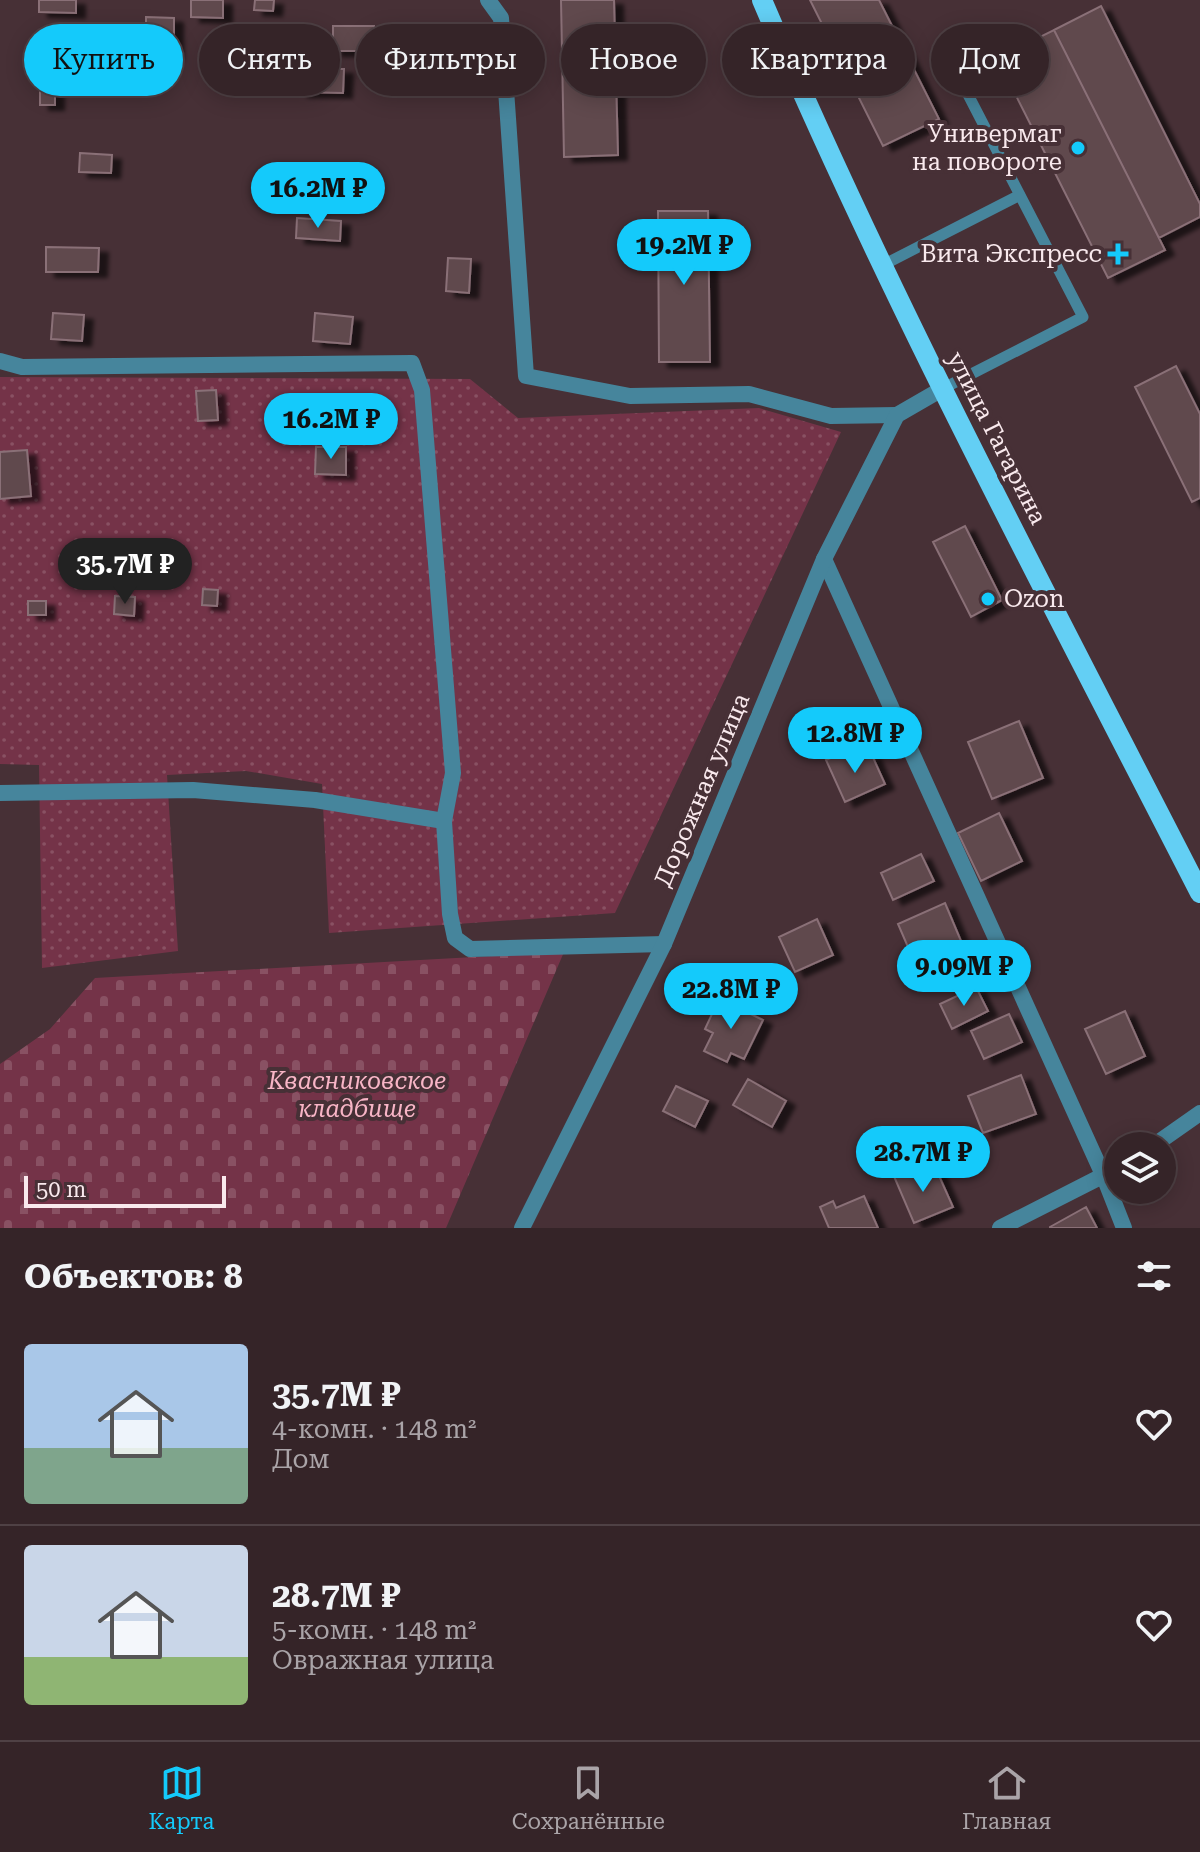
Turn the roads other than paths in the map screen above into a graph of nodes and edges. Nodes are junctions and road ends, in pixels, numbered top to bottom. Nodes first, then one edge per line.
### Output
1 (488, 0) edge
2 (762, 0) edge
3 (969, 96) edge
4 (1020, 195) junction
5 (883, 265) junction
6 (0, 361) edge
7 (942, 389) junction
8 (897, 415) junction
9 (824, 559) junction
10 (0, 793) edge
11 (444, 821) junction
12 (1200, 893) edge
13 (664, 944) junction
14 (1200, 1113) edge
15 (1173, 1132) edge
16 (1104, 1157) edge
17 (1104, 1176) edge
18 (1118, 1204) edge
19 (522, 1228) edge
20 (1000, 1228) edge
21 (1124, 1228) edge

1 - 8 street
2 - 5 main road, улица Гагарина
3 - 4 lane
4 - 5 lane
4 - 7 lane
5 - 7 main road, улица Гагарина
6 - 11 street
7 - 8 street
7 - 12 main road, улица Гагарина
8 - 9 street, Дорожная улица
9 - 13 street, Дорожная улица
9 - 16 street
10 - 11 street
11 - 13 street
13 - 19 street, Дорожная улица
14 - 15 street
17 - 20 street
18 - 21 street

